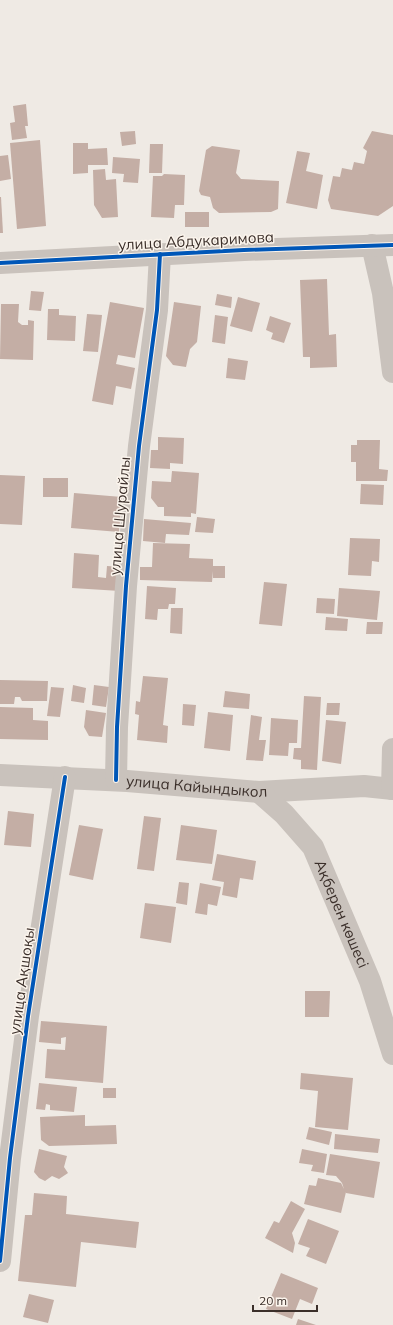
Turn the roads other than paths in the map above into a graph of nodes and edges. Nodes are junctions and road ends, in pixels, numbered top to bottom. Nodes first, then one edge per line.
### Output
1 (382, 245) edge
2 (160, 254) junction
3 (0, 263) edge
4 (393, 372) edge
5 (393, 749) edge
6 (0, 775) edge
7 (65, 777) junction
8 (116, 780) junction
9 (392, 789) edge
10 (259, 792) junction
11 (393, 1054) edge
12 (0, 1260) edge

1 - 2 street, улица Абдукаримова
1 - 4 street
2 - 3 street, улица Абдукаримова
2 - 8 street, улица Шурайлы
5 - 9 street
6 - 7 street, улица Кайындыкол
7 - 8 street, улица Кайындыкол
7 - 12 street, улица Ақшоқы
8 - 10 street, улица Кайындыкол
9 - 10 street, улица Кайындыкол
10 - 11 street, Ақберен көшесі

